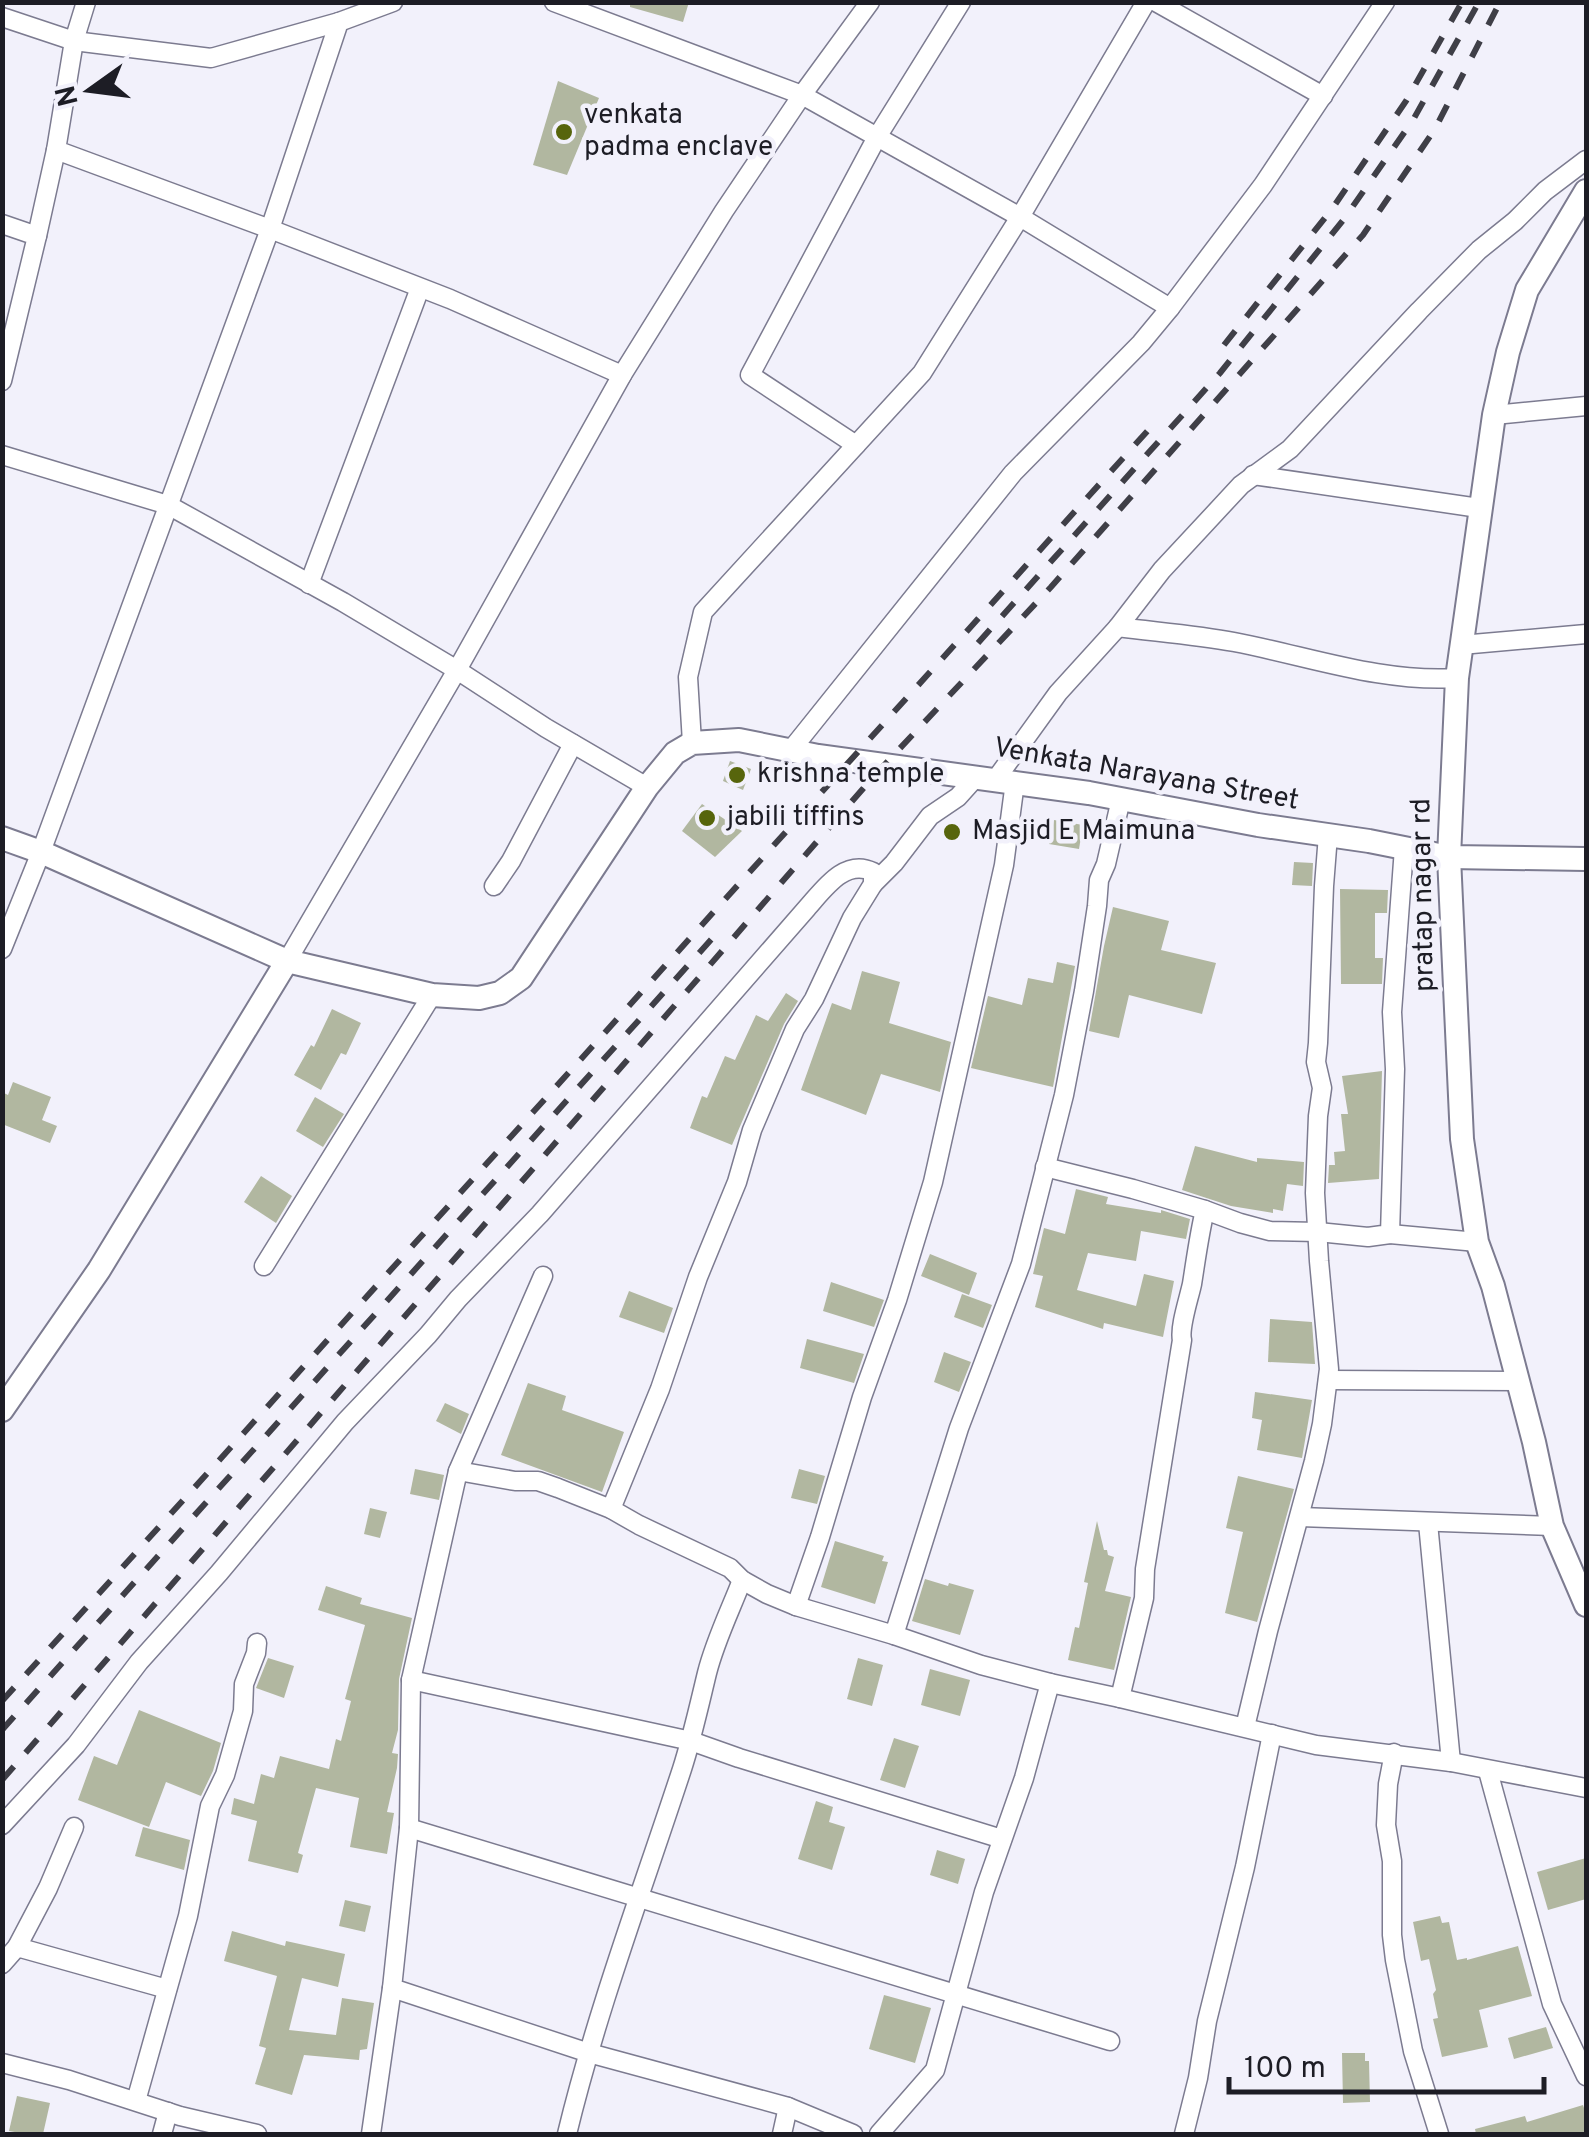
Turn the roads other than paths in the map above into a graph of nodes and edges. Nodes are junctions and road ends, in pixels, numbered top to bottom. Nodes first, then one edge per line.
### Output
1 (86, 2) edge
2 (393, 2) edge
3 (554, 2) edge
4 (870, 2) edge
5 (961, 2) edge
6 (1146, 2) edge
7 (1156, 2) edge
8 (1385, 2) edge
9 (2, 17) edge
10 (339, 22) junction
11 (74, 41) junction
12 (802, 95) junction
13 (1323, 96) junction
14 (877, 137) junction
15 (56, 150) junction
16 (1586, 160) edge
17 (1586, 190) edge
18 (1020, 217) junction
19 (2, 224) edge
20 (270, 229) junction
21 (37, 236) junction
22 (420, 288) junction
23 (1170, 308) junction
24 (622, 375) junction
25 (2, 381) edge
26 (1586, 406) edge
27 (1494, 415) junction
28 (856, 445) junction
29 (2, 454) edge
30 (1253, 475) junction
31 (168, 505) junction
32 (1479, 508) junction
33 (309, 584) junction
34 (1118, 627) junction
35 (1586, 634) edge
36 (1461, 645) junction
37 (457, 670) junction
38 (1457, 678) junction
39 (692, 742) junction
40 (573, 744) junction
41 (791, 750) junction
42 (996, 779) junction
43 (647, 788) junction
44 (1121, 799) junction
45 (1328, 835) junction
46 (2, 838) edge
47 (1404, 848) junction
48 (41, 852) junction
49 (1449, 858) junction
50 (1586, 859) edge
51 (874, 884) junction
52 (494, 886) dead end
53 (2, 948) edge
54 (287, 962) junction
55 (432, 995) junction
56 (1045, 1167) junction
57 (1206, 1210) junction
58 (1318, 1232) junction
59 (1390, 1234) junction
60 (1478, 1242) junction
61 (264, 1266) dead end
62 (543, 1276) dead end
63 (1328, 1380) junction
64 (1518, 1380) junction
65 (2, 1410) edge
66 (458, 1471) junction
67 (612, 1510) junction
68 (1300, 1517) junction
69 (1428, 1523) junction
70 (1552, 1526) junction
71 (742, 1580) junction
72 (1586, 1605) edge
73 (796, 1606) junction
74 (894, 1635) junction
75 (258, 1643) dead end
76 (411, 1680) junction
77 (1050, 1684) junction
78 (1120, 1698) junction
79 (1246, 1727) junction
80 (1272, 1734) junction
81 (691, 1741) junction
82 (1394, 1754) junction
83 (1452, 1762) junction
84 (1488, 1771) junction
85 (1586, 1788) edge
86 (2, 1825) edge
87 (74, 1826) dead end
88 (409, 1828) junction
89 (1002, 1839) junction
90 (638, 1897) junction
91 (17, 1947) junction
92 (2, 1964) edge
93 (392, 1988) junction
94 (167, 1989) junction
95 (955, 1993) junction
96 (1110, 2041) dead end
97 (589, 2052) junction
98 (2, 2063) edge
99 (1586, 2076) edge
100 (136, 2101) junction
101 (788, 2107) junction
102 (168, 2112) junction
103 (162, 2134) edge
104 (257, 2134) edge
105 (371, 2134) edge
106 (567, 2134) edge
107 (782, 2134) edge
108 (853, 2134) edge
109 (879, 2134) edge
110 (1184, 2134) edge
111 (1439, 2134) edge

1 - 11 street
2 - 10 street
3 - 12 street
4 - 12 street
5 - 14 street
6 - 18 street
7 - 13 street
8 - 13 street
9 - 11 street
10 - 11 street
10 - 20 street
11 - 15 street
12 - 14 street
12 - 24 street
13 - 23 street
14 - 18 street
14 - 28 street
15 - 20 street
15 - 21 street
16 - 30 street
17 - 27 street, pratap nagar rd
18 - 23 street
18 - 28 street
19 - 21 street
20 - 22 street
20 - 31 street
21 - 25 street
22 - 24 street
22 - 33 street
23 - 41 street
24 - 37 street
26 - 27 street
27 - 32 street, pratap nagar rd
28 - 39 street
29 - 31 street
30 - 32 street
30 - 34 street
31 - 33 street
31 - 48 street
32 - 36 street, pratap nagar rd
33 - 37 street
34 - 38 street
34 - 42 street
35 - 36 street
36 - 38 street, pratap nagar rd
37 - 40 street
37 - 54 street
38 - 49 street, pratap nagar rd
39 - 41 street, Venkata Narayana Street
39 - 43 street
40 - 43 street
40 - 52 street
41 - 42 street, Venkata Narayana Street
42 - 44 street, Venkata Narayana Street
42 - 51 street
42 - 73 street
43 - 55 street
44 - 45 street, Venkata Narayana Street
44 - 56 street
45 - 47 street, Venkata Narayana Street
45 - 58 street
46 - 48 street
47 - 49 street, Venkata Narayana Street
47 - 59 street
48 - 53 street
48 - 54 street
49 - 50 street, Venkata Narayana Street
49 - 60 street, pratap nagar rd
51 - 67 street
51 - 86 street
54 - 55 street
54 - 65 street
55 - 61 street
56 - 57 street
56 - 74 street
57 - 58 street
57 - 78 street
58 - 59 street
58 - 63 street
59 - 60 street
60 - 64 street, pratap nagar rd
62 - 66 street
63 - 64 street
63 - 68 street
64 - 70 street, pratap nagar rd
66 - 67 street
66 - 76 street
67 - 71 street
68 - 69 street
68 - 79 street
69 - 70 street
69 - 83 street
70 - 72 street, pratap nagar rd
71 - 73 street
71 - 81 street
73 - 74 street
74 - 77 street
75 - 94 street
76 - 81 street
76 - 88 street
77 - 78 street
77 - 89 street
78 - 79 street
79 - 80 street
80 - 82 street
80 - 110 street
81 - 89 street
81 - 90 street
82 - 83 street
82 - 111 street
83 - 84 street
84 - 85 street
84 - 99 street
87 - 91 street
88 - 90 street
88 - 93 street
89 - 95 street
90 - 95 street
90 - 97 street
91 - 92 street
91 - 94 street
93 - 97 street
93 - 105 street
94 - 100 street
95 - 96 street
95 - 109 street
97 - 101 street
97 - 106 street
98 - 100 street
100 - 102 street
101 - 107 street
101 - 108 street
102 - 103 street
102 - 104 street

